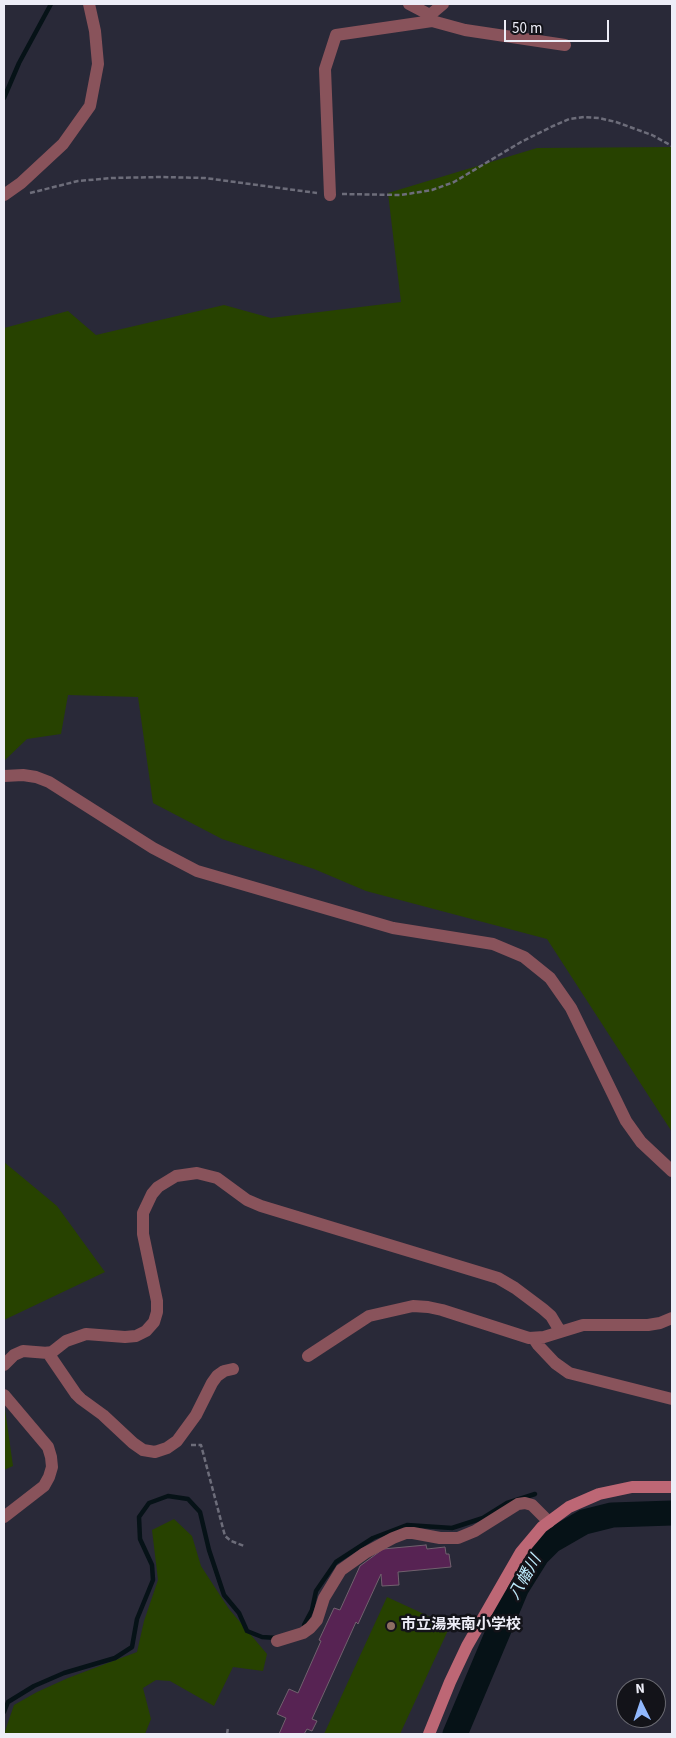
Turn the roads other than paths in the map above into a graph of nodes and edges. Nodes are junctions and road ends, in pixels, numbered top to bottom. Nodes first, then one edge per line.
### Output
1 (89, 4) edge
2 (409, 4) edge
3 (443, 4) edge
4 (431, 18) junction
5 (565, 45) dead end
6 (4, 195) edge
7 (330, 195) road end
8 (4, 776) edge
9 (672, 1171) edge
10 (672, 1318) edge
11 (560, 1331) junction
12 (534, 1338) junction
13 (46, 1353) junction
14 (308, 1356) dead end
15 (4, 1365) edge
16 (232, 1369) dead end
17 (4, 1395) edge
18 (672, 1399) edge
19 (672, 1487) edge
20 (4, 1518) edge
21 (549, 1522) junction
22 (277, 1641) dead end
23 (429, 1734) edge

1 - 6 street
2 - 4 street
3 - 4 street
4 - 5 street
4 - 7 street
8 - 9 street
10 - 11 street
11 - 12 street
11 - 13 street
12 - 14 street
12 - 18 street
13 - 15 street
13 - 16 street
17 - 20 street
19 - 21 main road
21 - 22 street
21 - 23 main road

